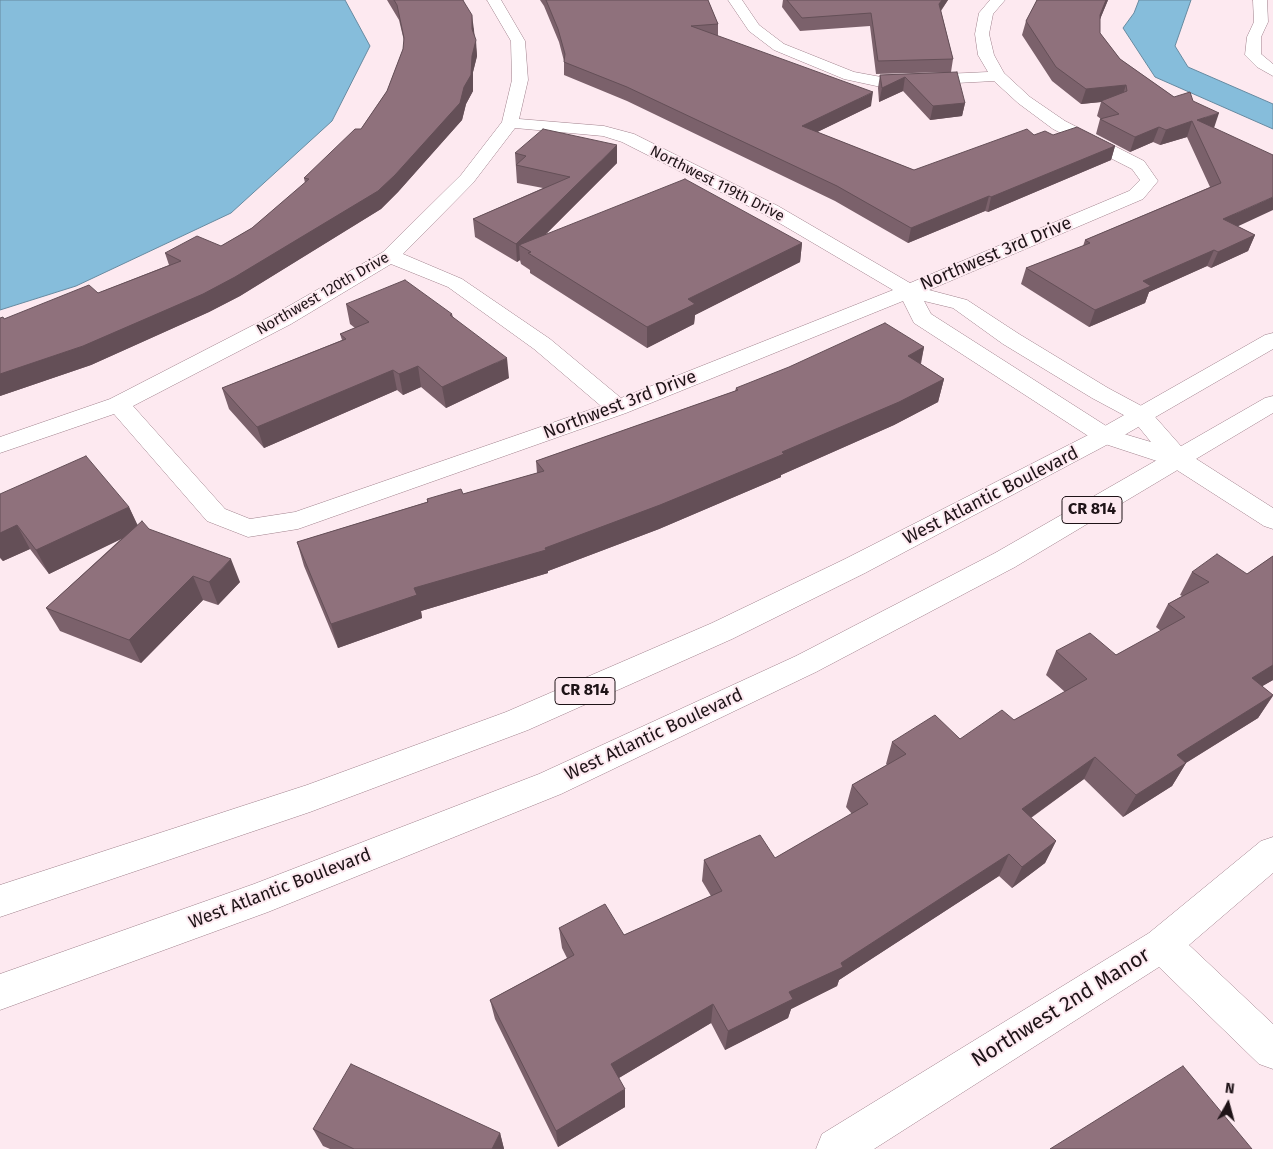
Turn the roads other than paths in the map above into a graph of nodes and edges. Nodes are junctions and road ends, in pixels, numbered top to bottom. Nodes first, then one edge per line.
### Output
1 (494, 0) edge
2 (734, 0) edge
3 (998, 0) edge
4 (1260, 0) edge
5 (1273, 71) edge
6 (998, 76) junction
7 (510, 123) junction
8 (390, 256) junction
9 (909, 291) junction
10 (1273, 340) edge
11 (1273, 403) edge
12 (118, 404) junction
13 (618, 408) junction
14 (1141, 415) junction
15 (1106, 436) junction
16 (0, 445) edge
17 (1178, 459) junction
18 (1273, 520) edge
19 (1273, 852) edge
20 (0, 901) edge
21 (1162, 945) junction
22 (0, 992) edge
23 (1273, 1050) edge
24 (837, 1149) edge

1 - 7 street, Northwest 120th Drive
2 - 6 street
3 - 6 street
4 - 5 street
6 - 9 street, Northwest 3rd Drive
7 - 8 street, Northwest 120th Drive
7 - 9 street, Northwest 119th Drive
8 - 12 street, Northwest 120th Drive
8 - 13 street
9 - 13 street, Northwest 3rd Drive
9 - 14 street, Northwest 119th Drive
9 - 15 street, Northwest 119th Drive
10 - 14 street, West Atlantic Boulevard / CR 814
11 - 17 street, West Atlantic Boulevard / CR 814
12 - 13 street, Northwest 3rd Drive
12 - 16 street, Northwest 120th Drive
14 - 15 street, West Atlantic Boulevard / CR 814
14 - 17 street, Northwest 119th Drive
15 - 17 street, Northwest 119th Drive
15 - 20 street, West Atlantic Boulevard / CR 814
17 - 18 street, Northwest 119th Drive
17 - 22 street, West Atlantic Boulevard / CR 814
19 - 21 street, Northwest 2nd Manor
21 - 23 street
21 - 24 street, Northwest 2nd Manor

